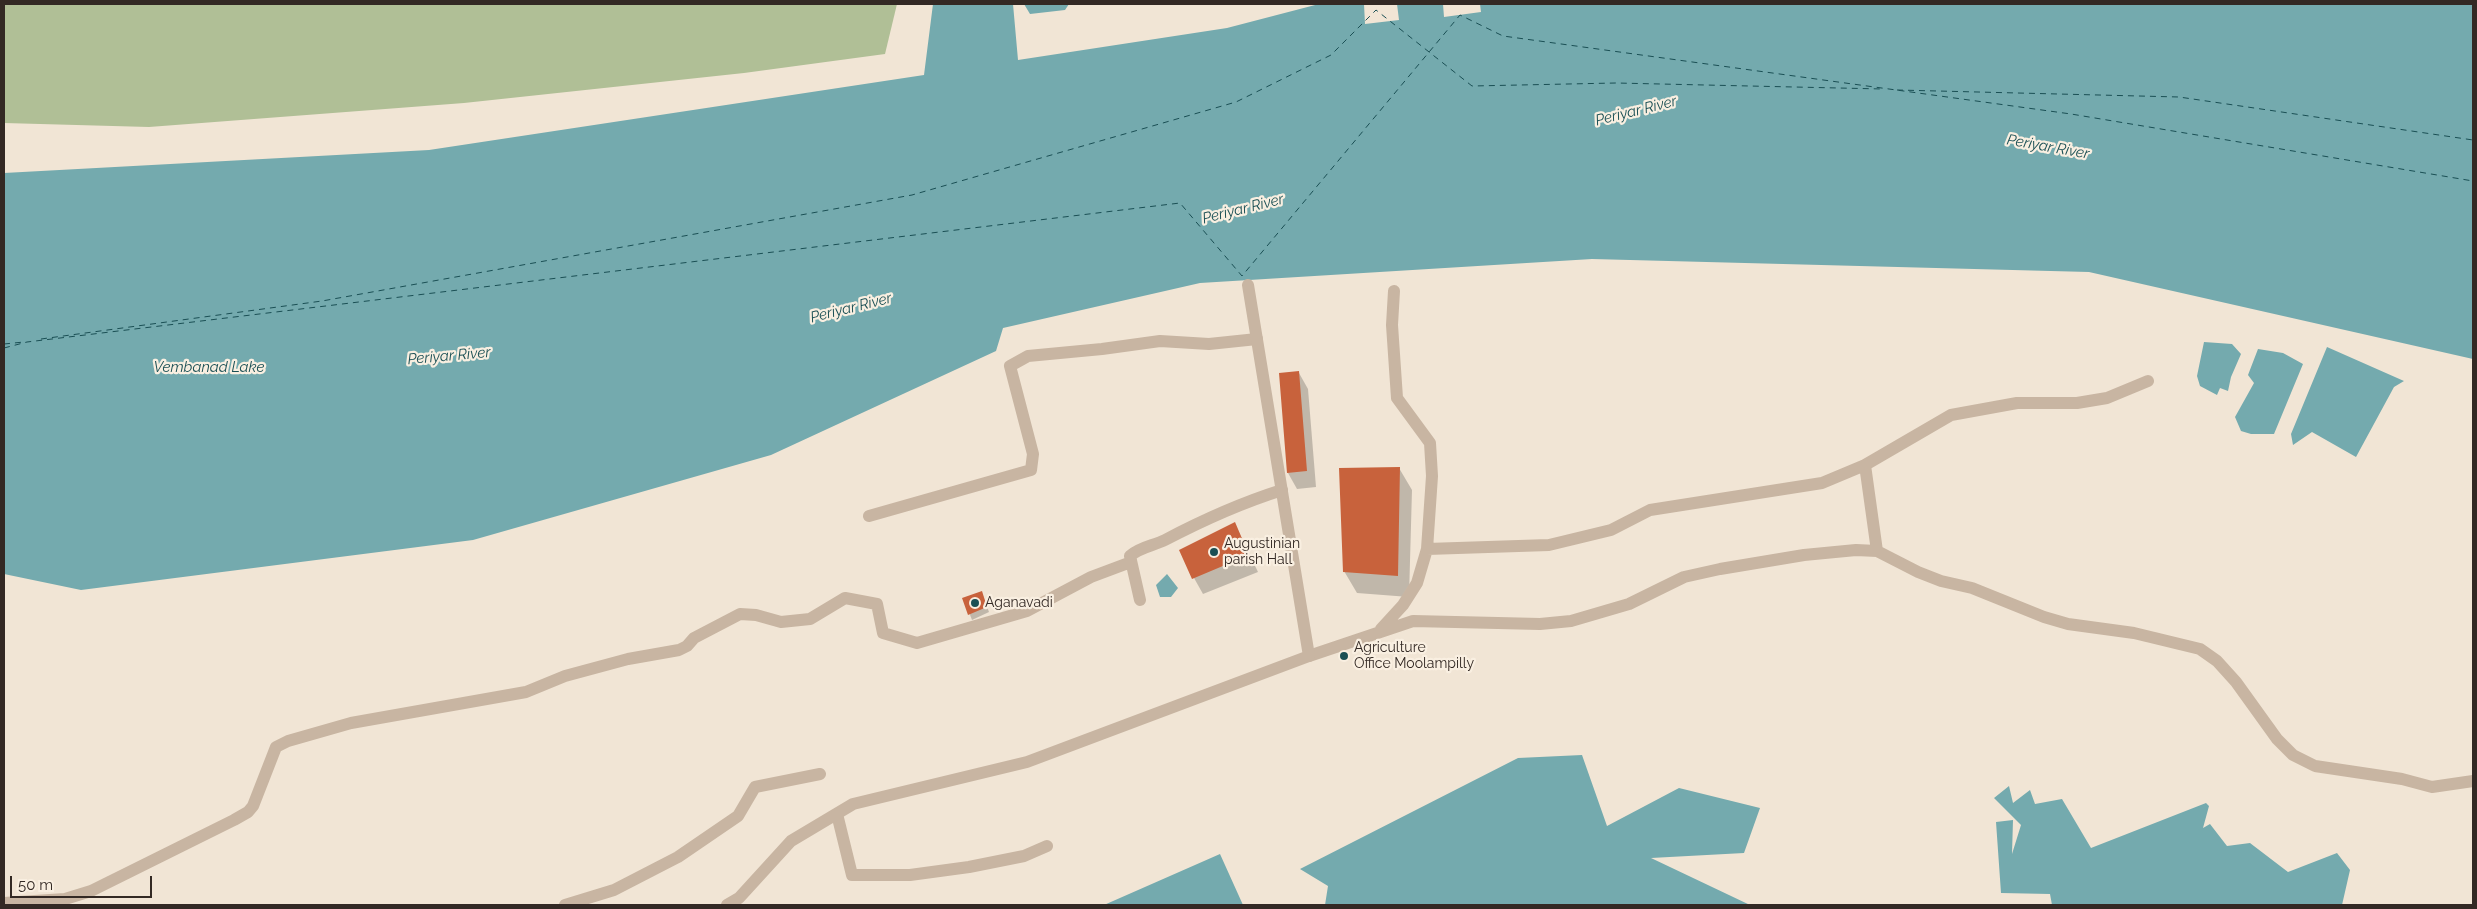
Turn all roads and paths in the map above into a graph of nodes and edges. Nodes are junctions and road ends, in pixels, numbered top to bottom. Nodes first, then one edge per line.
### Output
1 (1248, 285) dead end
2 (1394, 291) dead end
3 (1257, 339) junction
4 (2148, 380) dead end
5 (1865, 465) junction
6 (1282, 490) junction
7 (868, 516) dead end
8 (1428, 549) junction
9 (1877, 550) junction
10 (1131, 562) junction
11 (1140, 600) dead end
12 (1379, 631) junction
13 (1310, 656) junction
14 (820, 774) dead end
15 (2473, 781) edge
16 (837, 814) junction
17 (1047, 846) dead end
18 (4, 903) edge
19 (565, 905) edge
20 (727, 905) edge

1 - 3 street
2 - 8 street
3 - 6 street
3 - 7 street
4 - 5 street
5 - 8 street
5 - 9 street
6 - 10 street
6 - 13 street
8 - 12 street
9 - 12 street
9 - 15 street
10 - 11 street
10 - 18 street
12 - 13 street
13 - 16 street
14 - 19 street
16 - 17 street
16 - 20 street

